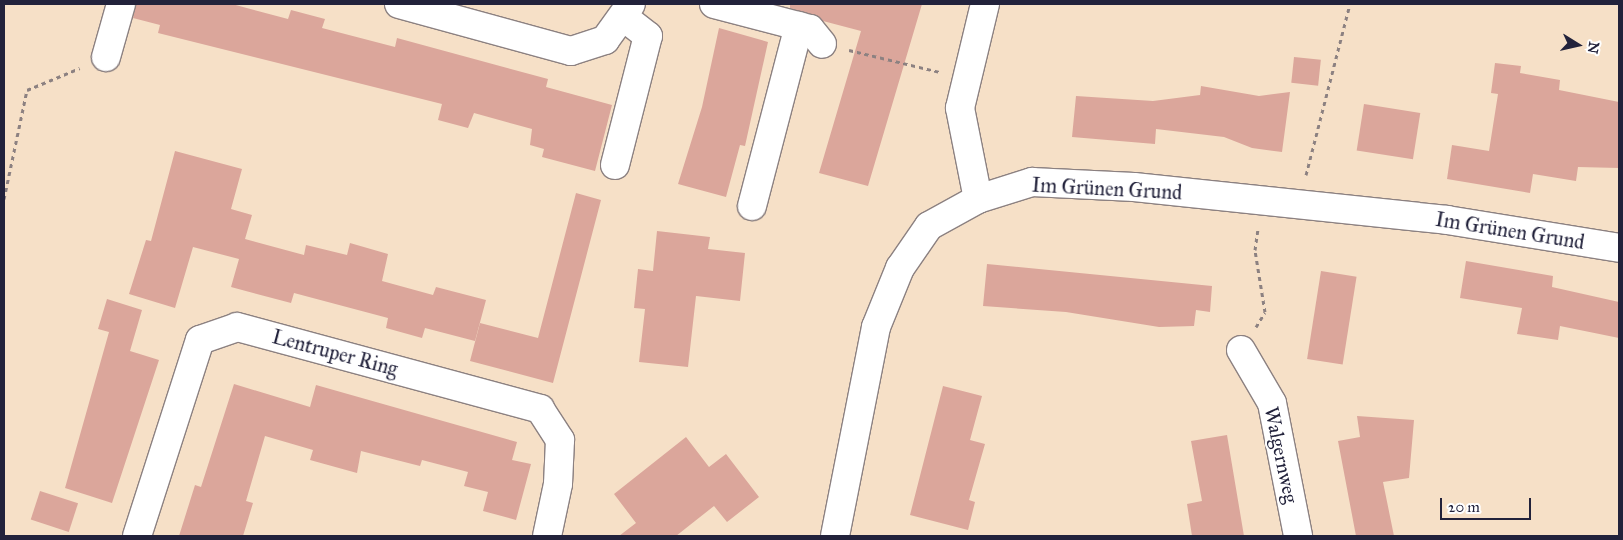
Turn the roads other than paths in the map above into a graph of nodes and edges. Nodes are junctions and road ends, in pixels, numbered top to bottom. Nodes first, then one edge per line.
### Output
1 (122, 4) edge
2 (399, 4) edge
3 (714, 4) edge
4 (985, 4) edge
5 (627, 10) edge
6 (799, 26) junction
7 (822, 44) road end
8 (106, 57) road end
9 (615, 165) dead end
10 (978, 199) junction
11 (752, 206) dead end
12 (1619, 248) edge
13 (1241, 350) road end
14 (137, 536) edge
15 (547, 536) edge
16 (835, 536) edge
17 (1298, 536) edge

1 - 8 street
2 - 5 street
3 - 6 street
4 - 10 street
5 - 9 street
6 - 7 street
6 - 11 street
10 - 12 street, Im Grünen Grund
10 - 16 street, Im Grünen Grund
13 - 17 street, Walgernweg
14 - 15 street, Lentruper Ring

